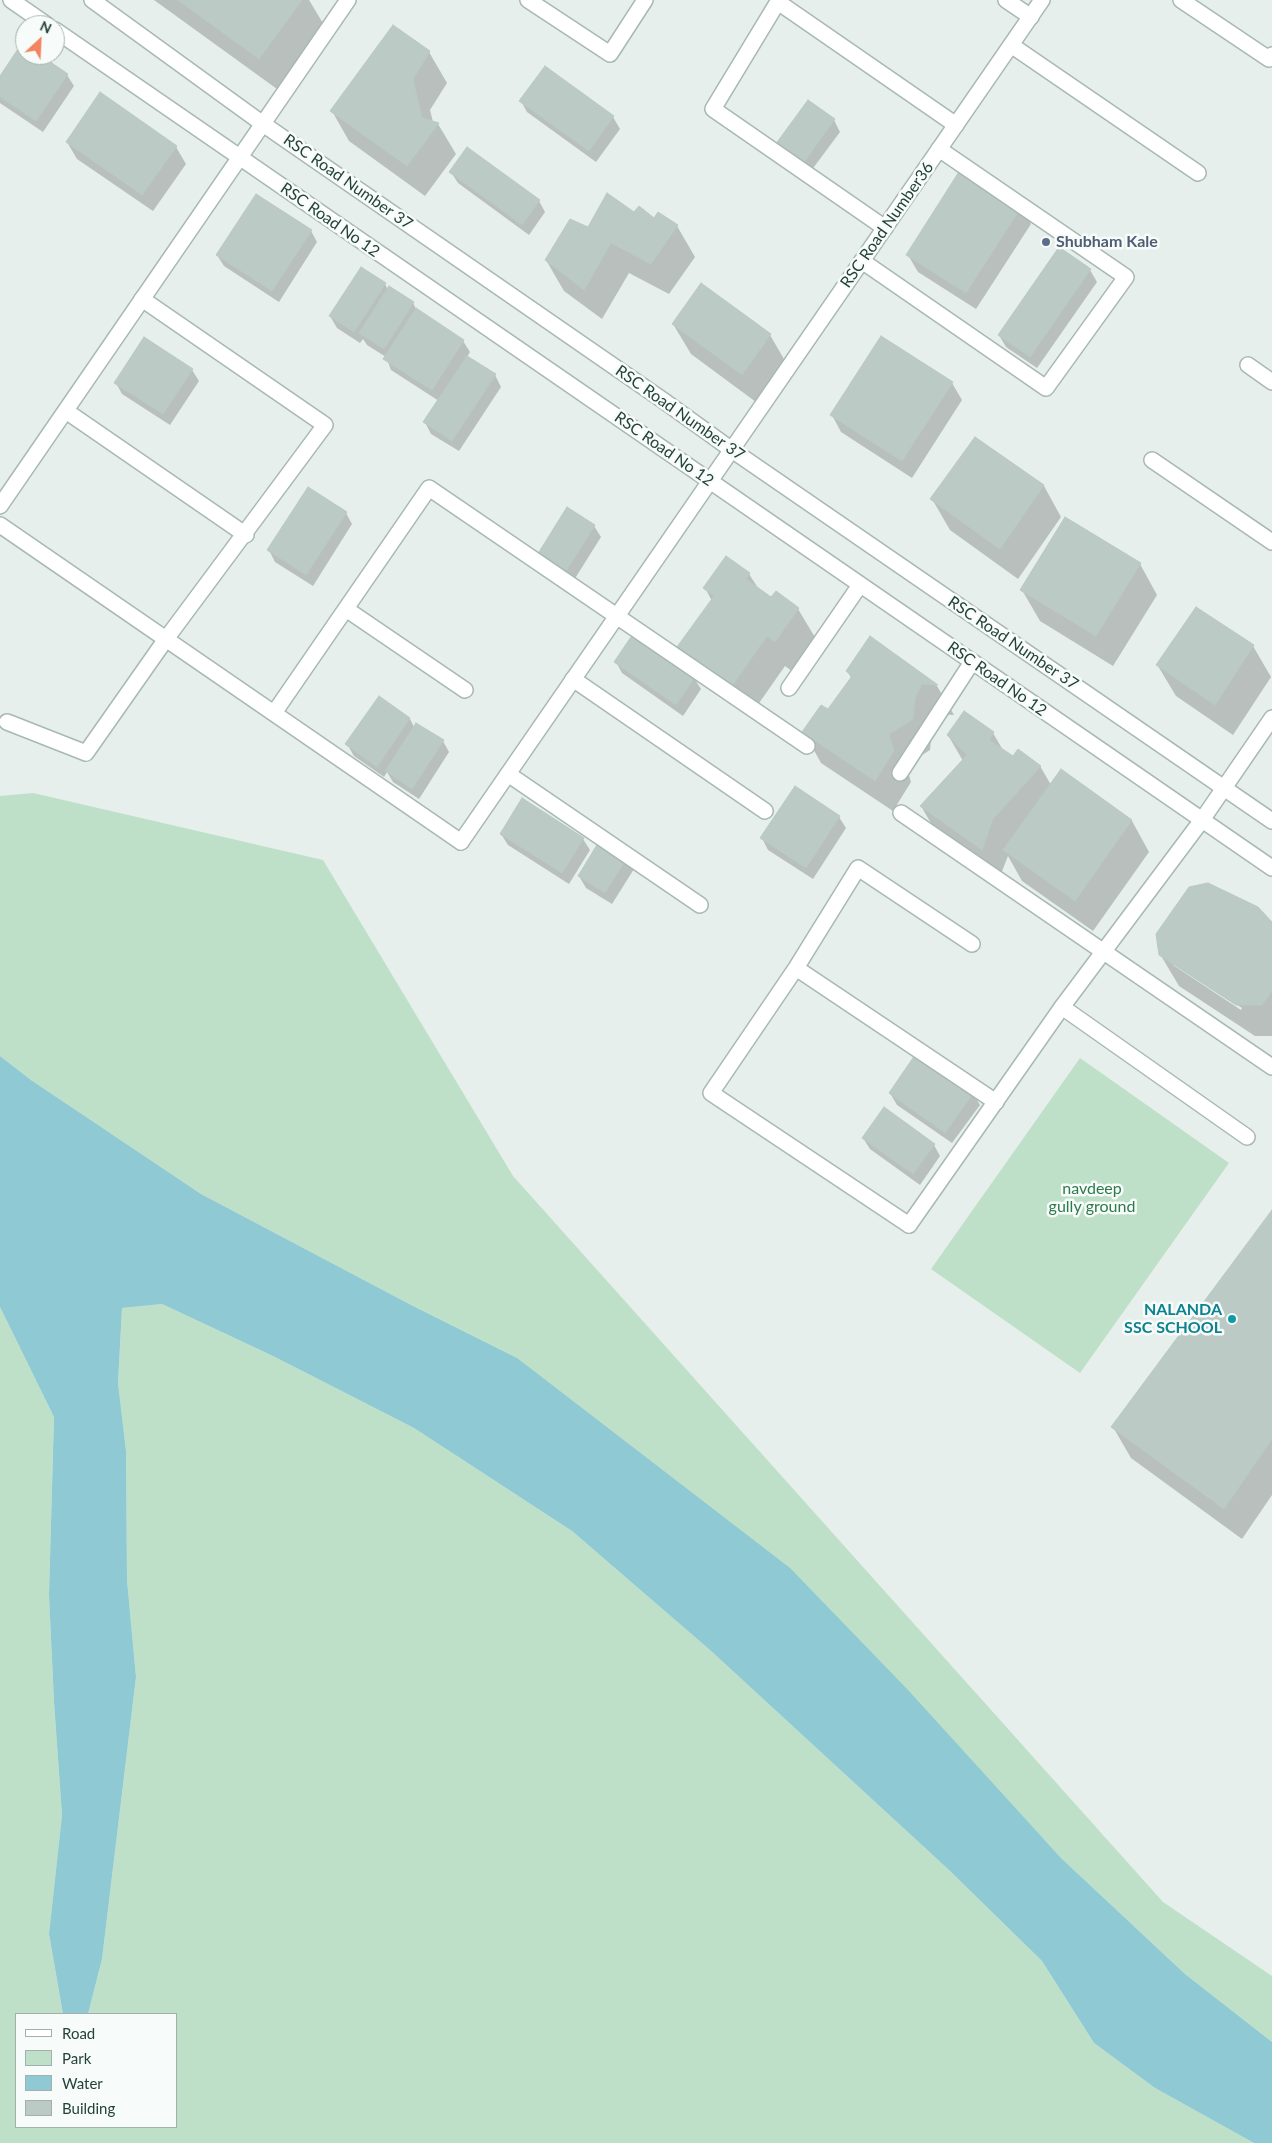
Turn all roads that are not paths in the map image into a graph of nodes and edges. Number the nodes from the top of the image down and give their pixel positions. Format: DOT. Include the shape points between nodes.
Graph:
graph roads {
  1 [pos="11,0"];
  2 [pos="92,0"];
  3 [pos="348,0"];
  4 [pos="528,0"];
  5 [pos="646,0"];
  6 [pos="1006,0"];
  7 [pos="1042,0"];
  8 [pos="1181,0"];
  9 [pos="779,1"];
  10 [pos="33,15"];
  11 [pos="1031,16"];
  12 [pos="65,37"];
  13 [pos="1011,45"];
  14 [pos="1272,55"];
  15 [pos="263,124"];
  16 [pos="956,125"];
  17 [pos="939,149"];
  18 [pos="240,158"];
  19 [pos="1198,173"];
  20 [pos="885,228"];
  21 [pos="862,261"];
  22 [pos="142,300"];
  23 [pos="1248,365"];
  24 [pos="1272,382"];
  25 [pos="66,411"];
  26 [pos="732,450"];
  27 [pos="1152,460"];
  28 [pos="710,481"];
  29 [pos="0,506"];
  30 [pos="0,525"];
  31 [pos="246,535"];
  32 [pos="1272,542"];
  33 [pos="860,585"];
  34 [pos="346,608"];
  35 [pos="616,617"];
  36 [pos="166,639"];
  37 [pos="972,662"];
  38 [pos="573,679"];
  39 [pos="789,688"];
  40 [pos="465,690"];
  41 [pos="274,713"];
  42 [pos="1272,718"];
  43 [pos="7,722"];
  44 [pos="807,746"];
  45 [pos="900,773"];
  46 [pos="508,774"];
  47 [pos="1224,788"];
  48 [pos="765,811"];
  49 [pos="901,813"];
  50 [pos="1202,820"];
  51 [pos="1272,821"];
  52 [pos="1272,868"];
  53 [pos="700,905"];
  54 [pos="972,944"];
  55 [pos="1104,952"];
  56 [pos="796,968"];
  57 [pos="1062,1007"];
  58 [pos="1272,1067"];
  59 [pos="996,1102"];
  60 [pos="1247,1137"];
  1 -- 10 [label="street"];
  2 -- 15 [label="street, RSC Road Number 37"];
  3 -- 15 [label="street"];
  4 -- 5 [label="street" via="610,54"];
  6 -- 11 [label="street"];
  7 -- 11 [label="street, RSC Road Number36"];
  8 -- 14 [label="street" via="1269,59"];
  9 -- 16 [label="street"];
  9 -- 20 [label="street" via="713,109"];
  11 -- 13 [label="street, RSC Road Number36"];
  12 -- 18 [label="street, RSC Road No 12"];
  13 -- 16 [label="street, RSC Road Number36"];
  13 -- 19 [label="street"];
  15 -- 18 [label="street"];
  15 -- 26 [label="street, RSC Road Number 37"];
  16 -- 17 [label="street, RSC Road Number36"];
  17 -- 20 [label="street, RSC Road Number36"];
  17 -- 21 [label="street" via="1126,277 1046,388"];
  18 -- 22 [label="street"];
  18 -- 28 [label="street, RSC Road No 12"];
  20 -- 21 [label="street, RSC Road Number36"];
  21 -- 26 [label="street, RSC Road Number36"];
  22 -- 25 [label="street"];
  22 -- 31 [label="street" via="325,425"];
  23 -- 24 [label="street"];
  25 -- 29 [label="street"];
  25 -- 31 [label="street"];
  26 -- 28 [label="street, RSC Road Number36"];
  26 -- 47 [label="street, RSC Road Number 37"];
  27 -- 32 [label="street"];
  28 -- 33 [label="street, RSC Road No 12"];
  28 -- 35 [label="street, RSC Road Number36"];
  30 -- 36 [label="street"];
  31 -- 36 [label="street"];
  33 -- 37 [label="street, RSC Road No 12"];
  33 -- 39 [label="street"];
  34 -- 35 [label="street" via="429,488"];
  34 -- 40 [label="street"];
  34 -- 41 [label="street"];
  35 -- 38 [label="street, RSC Road Number36"];
  35 -- 44 [label="street"];
  36 -- 41 [label="street"];
  36 -- 43 [label="street" via="86,753"];
  37 -- 45 [label="street"];
  37 -- 50 [label="street, RSC Road No 12"];
  38 -- 46 [label="street, RSC Road Number36"];
  38 -- 48 [label="street"];
  41 -- 46 [label="street, RSC Road Number36" via="461,842"];
  42 -- 47 [label="street"];
  46 -- 53 [label="street"];
  47 -- 50 [label="street"];
  47 -- 51 [label="street, RSC Road Number 37"];
  49 -- 55 [label="street"];
  50 -- 52 [label="street, RSC Road No 12"];
  50 -- 55 [label="street"];
  54 -- 56 [label="street" via="858,868"];
  55 -- 57 [label="street"];
  55 -- 58 [label="street"];
  56 -- 59 [label="street"];
  56 -- 59 [label="street" via="711,1093 910,1225"];
  57 -- 59 [label="street"];
  57 -- 60 [label="street"];
}
